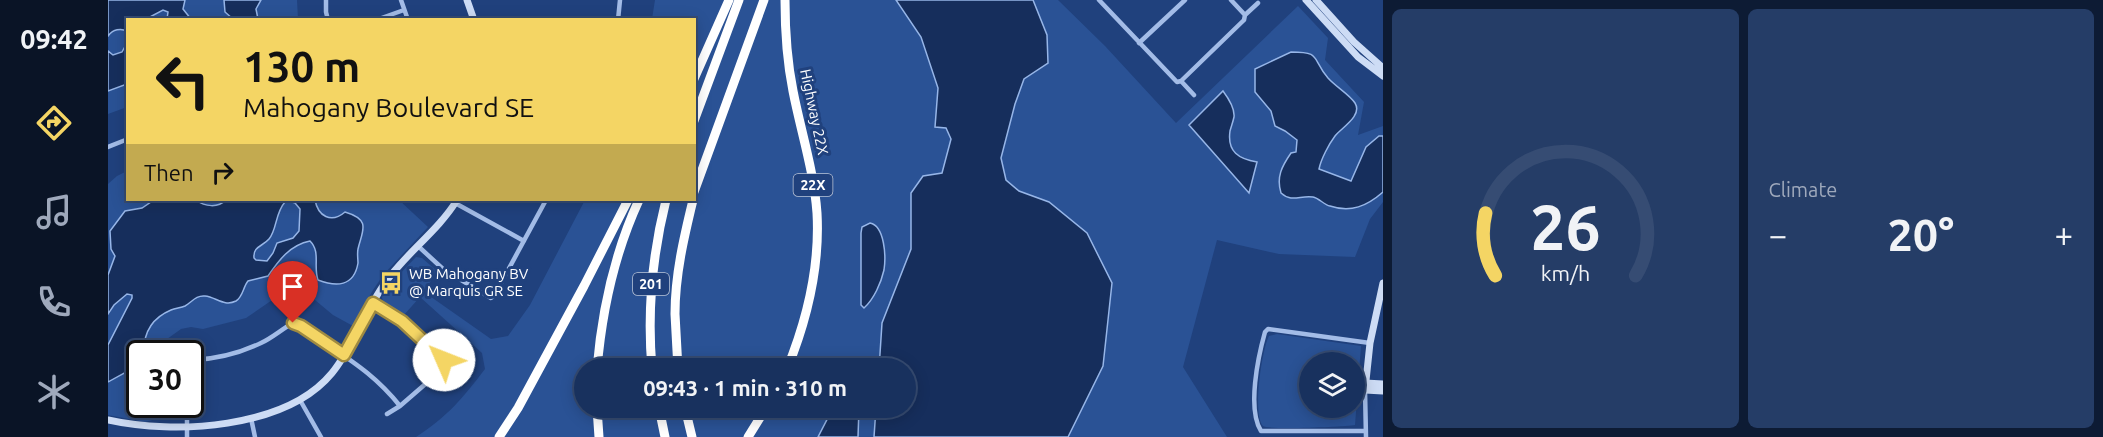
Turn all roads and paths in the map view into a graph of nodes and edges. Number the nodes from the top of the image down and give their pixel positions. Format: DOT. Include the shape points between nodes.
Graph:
graph roads {
  1 [pos="326,0"];
  2 [pos="400,0"];
  3 [pos="467,0"];
  4 [pos="620,0"];
  5 [pos="729,0"];
  6 [pos="739,0"];
  7 [pos="764,0"];
  8 [pos="785,0"];
  9 [pos="1099,0"];
  10 [pos="1185,0"];
  11 [pos="1231,0"];
  12 [pos="1306,0"];
  13 [pos="1316,0"];
  14 [pos="1257,3"];
  15 [pos="404,10"];
  16 [pos="1245,15"];
  17 [pos="328,18"];
  18 [pos="382,18"];
  19 [pos="407,18"];
  20 [pos="473,18"];
  21 [pos="618,18"];
  22 [pos="1139,43"];
  23 [pos="1383,68"];
  24 [pos="696,74"];
  25 [pos="1383,76"];
  26 [pos="1182,81"];
  27 [pos="1194,95"];
  28 [pos="696,116"];
  29 [pos="126,140"];
  30 [pos="108,147"];
  31 [pos="696,187"];
  32 [pos="456,201"];
  33 [pos="545,201"];
  34 [pos="627,201"];
  35 [pos="639,201"];
  36 [pos="666,201"];
  37 [pos="693,201"];
  38 [pos="524,241"];
  39 [pos="418,246"];
  40 [pos="1383,283"];
  41 [pos="373,303"];
  42 [pos="1370,343"];
  43 [pos="344,355"];
  44 [pos="598,358"];
  45 [pos="651,358"];
  46 [pos="677,358"];
  47 [pos="791,358"];
  48 [pos="204,359"];
  49 [pos="1383,384"];
  50 [pos="1365,387"];
  51 [pos="1383,391"];
  52 [pos="300,400"];
  53 [pos="400,406"];
  54 [pos="387,414"];
  55 [pos="186,418"];
  56 [pos="251,418"];
  57 [pos="598,418"];
  58 [pos="661,418"];
  59 [pos="687,418"];
  60 [pos="760,418"];
  61 [pos="1365,418"];
  62 [pos="108,420"];
  63 [pos="186,428"];
  64 [pos="1365,434"];
  65 [pos="187,437"];
  66 [pos="255,437"];
  67 [pos="321,437"];
  68 [pos="499,437"];
  69 [pos="599,437"];
  70 [pos="665,437"];
  71 [pos="692,437"];
  72 [pos="748,437"];
  1 -- 17 [label="street"];
  2 -- 15 [label="street"];
  3 -- 20 [label="street"];
  4 -- 21 [label="street"];
  5 -- 24 [label="highway"];
  6 -- 28 [label="highway"];
  7 -- 31 [label="highway"];
  8 -- 47 [label="highway, Highway 22X / 22X" via="788,62 817,214 812,288"];
  9 -- 22 [label="street"];
  10 -- 22 [label="street"];
  11 -- 16 [label="street"];
  12 -- 25 [label="street" via="1358,57"];
  13 -- 23 [label="street"];
  14 -- 16 [label="street"];
  15 -- 18 [label="street"];
  15 -- 19 [label="street"];
  16 -- 26 [label="street" via="1241,24"];
  22 -- 26 [label="street" via="1173,79"];
  26 -- 27 [label="street"];
  29 -- 30 [label="street"];
  32 -- 38 [label="street"];
  32 -- 39 [label="street"];
  33 -- 38 [label="street"];
  34 -- 68 [label="highway"];
  35 -- 44 [label="highway" via="608,287"];
  36 -- 45 [label="highway, 201" via="650,288"];
  37 -- 46 [label="highway, 201" via="678,274"];
  38 -- 39 [label="street" via="491,298 443,269"];
  39 -- 41 [label="street"];
  40 -- 42 [label="street"];
  41 -- 43 [label="street"];
  41 -- 53 [label="street" via="402,321 444,360 445,367"];
  42 -- 50 [label="street"];
  42 -- 64 [label="street" via="1268,329 1264,332 1255,375 1256,415 1261,431"];
  43 -- 48 [label="street" via="293,323 254,346"];
  43 -- 52 [label="street" via="327,379"];
  43 -- 53 [label="street" via="373,376"];
  49 -- 50 [label="street"];
  50 -- 51 [label="street"];
  52 -- 56 [label="street"];
  52 -- 67 [label="street"];
  53 -- 54 [label="street"];
  55 -- 63 [label="street"];
  56 -- 63 [label="street"];
  56 -- 66 [label="street"];
  57 -- 69 [label="highway"];
  58 -- 70 [label="highway"];
  59 -- 71 [label="highway"];
  60 -- 72 [label="highway"];
  61 -- 64 [label="street"];
  62 -- 63 [label="street"];
  63 -- 65 [label="street"];
}
